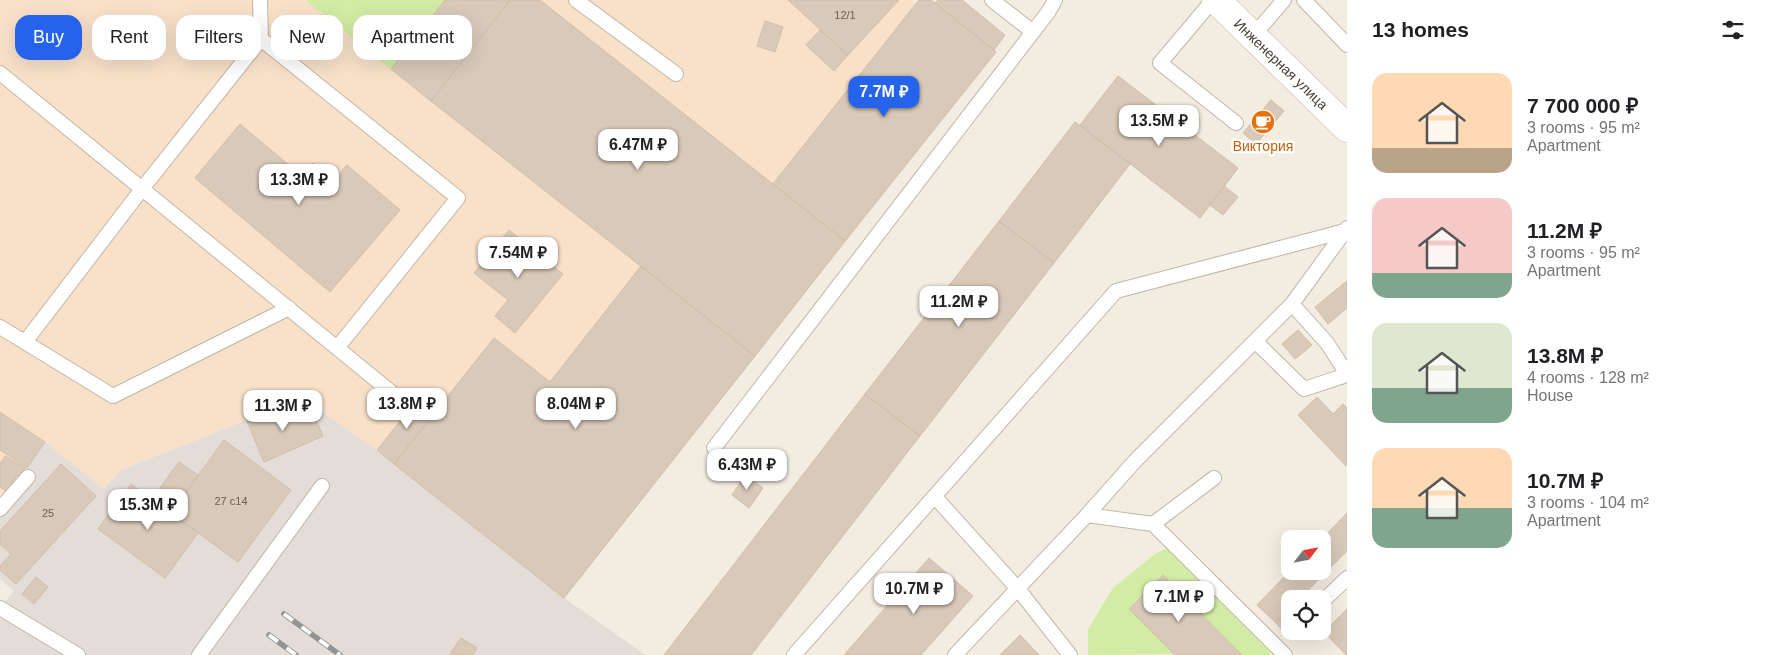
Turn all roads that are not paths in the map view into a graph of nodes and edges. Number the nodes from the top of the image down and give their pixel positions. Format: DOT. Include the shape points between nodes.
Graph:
graph roads {
  1 [pos="260,0"];
  2 [pos="576,0"];
  3 [pos="992,0"];
  4 [pos="1055,0"];
  5 [pos="1215,0"];
  6 [pos="1284,0"];
  7 [pos="1304,0"];
  8 [pos="260,15"];
  9 [pos="1033,32"];
  10 [pos="1253,36"];
  11 [pos="261,39"];
  12 [pos="1347,45"];
  13 [pos="244,60"];
  14 [pos="0,73"];
  15 [pos="676,74"];
  16 [pos="1236,123"];
  17 [pos="1347,128"];
  18 [pos="142,188"];
  19 [pos="1346,230"];
  20 [pos="1292,304"];
  21 [pos="289,308"];
  22 [pos="0,327"];
  23 [pos="1255,341"];
  24 [pos="25,342"];
  25 [pos="337,348"];
  26 [pos="1347,375"];
  27 [pos="391,392"];
  28 [pos="714,448"];
  29 [pos="28,477"];
  30 [pos="1214,478"];
  31 [pos="322,486"];
  32 [pos="935,497"];
  33 [pos="0,509"];
  34 [pos="1087,515"];
  35 [pos="1153,524"];
  36 [pos="1347,578"];
  37 [pos="1018,589"];
  38 [pos="1331,593"];
  39 [pos="0,608"];
  40 [pos="78,655"];
  41 [pos="199,655"];
  42 [pos="794,655"];
  43 [pos="955,655"];
  44 [pos="1070,655"];
  45 [pos="1285,655"];
  1 -- 8 [label="lane"];
  2 -- 15 [label="lane"];
  3 -- 9 [label="lane"];
  4 -- 9 [label="lane"];
  5 -- 10 [label="street, Инженерная улица"];
  5 -- 16 [label="lane" via="1160,63"];
  6 -- 10 [label="lane"];
  7 -- 12 [label="lane"];
  9 -- 28 [label="lane"];
  10 -- 17 [label="street, Инженерная улица"];
  11 -- 25 [label="lane" via="458,198"];
  13 -- 18 [label="lane"];
  14 -- 18 [label="lane"];
  18 -- 21 [label="lane"];
  18 -- 24 [label="lane"];
  19 -- 20 [label="lane"];
  19 -- 32 [label="lane" via="1116,291"];
  20 -- 23 [label="lane"];
  20 -- 26 [label="lane" via="1327,343"];
  21 -- 24 [label="lane" via="114,396"];
  21 -- 25 [label="lane"];
  22 -- 24 [label="lane"];
  23 -- 26 [label="lane" via="1304,389"];
  23 -- 34 [label="lane" via="1135,461"];
  25 -- 27 [label="lane"];
  29 -- 33 [label="lane"];
  30 -- 35 [label="lane"];
  31 -- 41 [label="lane"];
  32 -- 37 [label="lane"];
  32 -- 42 [label="lane"];
  34 -- 35 [label="lane"];
  34 -- 37 [label="lane"];
  35 -- 45 [label="lane"];
  36 -- 38 [label="lane"];
  37 -- 43 [label="lane"];
  37 -- 44 [label="lane"];
  39 -- 40 [label="lane"];
}
